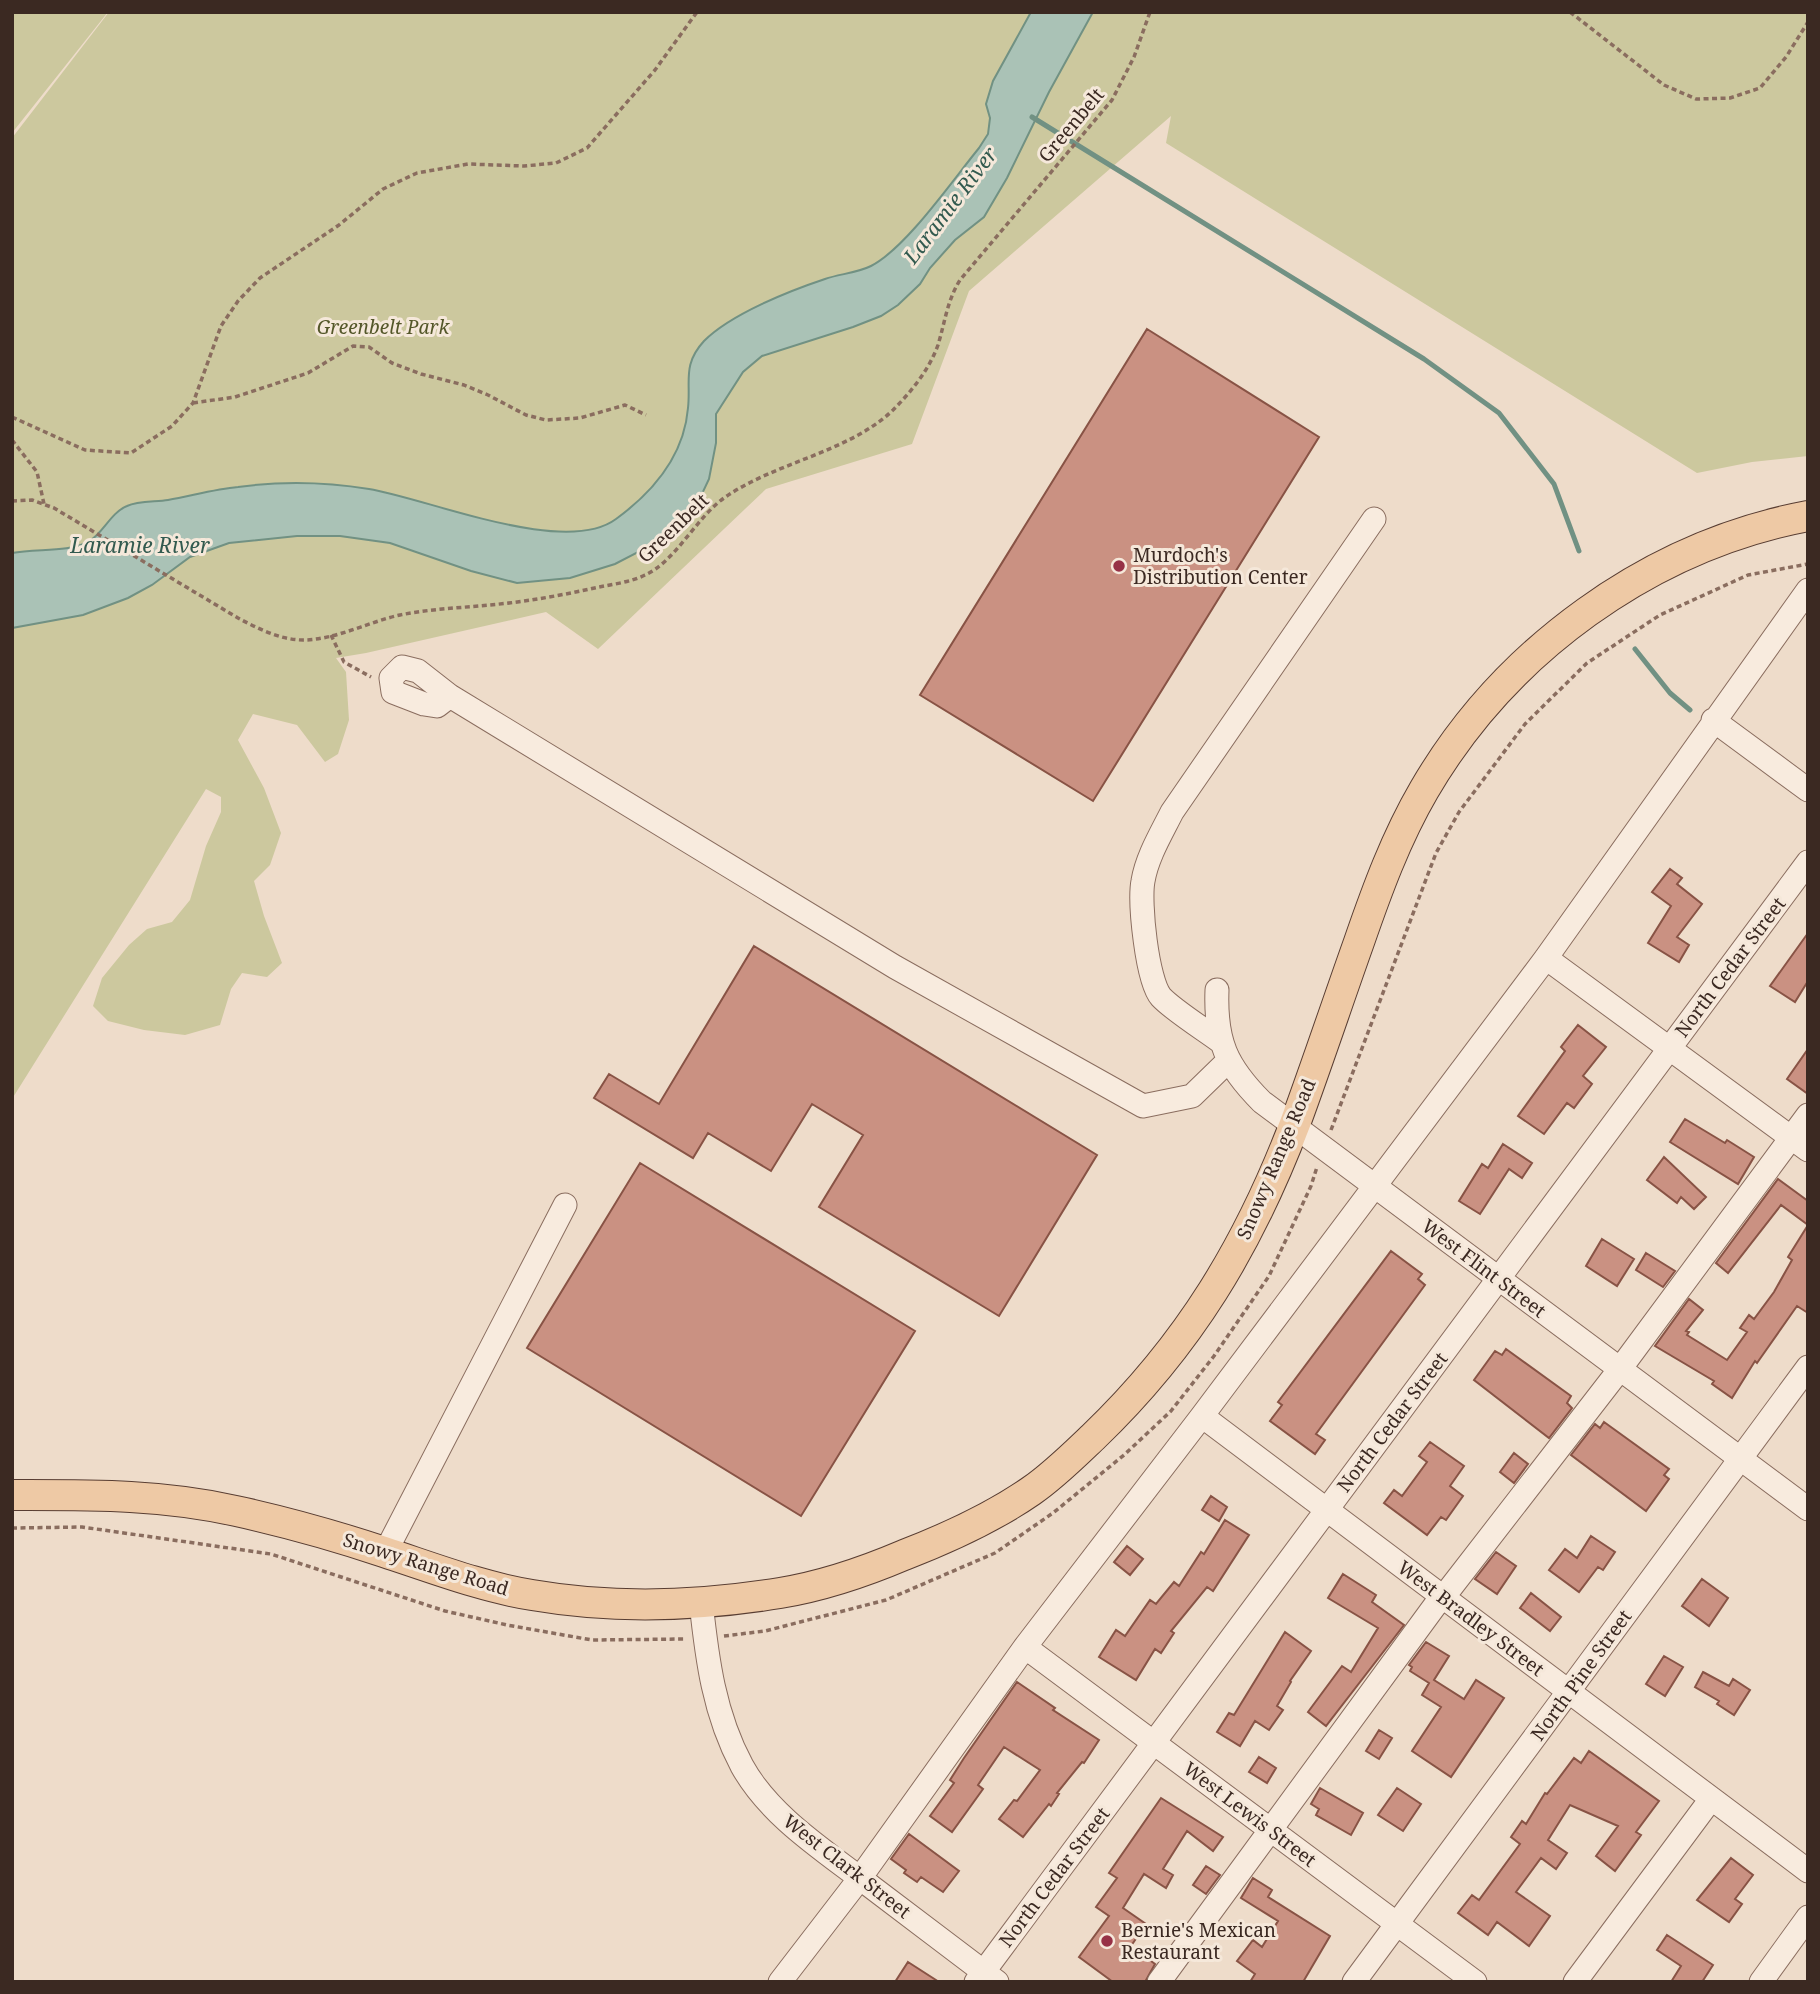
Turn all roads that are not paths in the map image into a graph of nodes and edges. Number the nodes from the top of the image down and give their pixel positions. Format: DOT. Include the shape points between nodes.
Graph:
graph roads {
  1 [pos="1808,516"];
  2 [pos="1374,519"];
  3 [pos="1808,590"];
  4 [pos="392,684"];
  5 [pos="1713,720"];
  6 [pos="1808,790"];
  7 [pos="1808,862"];
  8 [pos="1546,958"];
  9 [pos="1217,990"];
  10 [pos="1670,1047"];
  11 [pos="1224,1052"];
  12 [pos="1808,1115"];
  13 [pos="1294,1124"];
  14 [pos="1799,1144"];
  15 [pos="1376,1186"];
  16 [pos="565,1205"];
  17 [pos="1499,1279"];
  18 [pos="1808,1367"];
  19 [pos="1620,1369"];
  20 [pos="1202,1416"];
  21 [pos="1740,1458"];
  22 [pos="12,1495"];
  23 [pos="1808,1509"];
  24 [pos="1327,1510"];
  25 [pos="386,1553"];
  26 [pos="1442,1596"];
  27 [pos="701,1602"];
  28 [pos="1025,1647"];
  29 [pos="1569,1692"];
  30 [pos="1154,1742"];
  31 [pos="1711,1799"];
  32 [pos="1271,1830"];
  33 [pos="1808,1871"];
  34 [pos="860,1878"];
  35 [pos="1808,1917"];
  36 [pos="1397,1924"];
  37 [pos="985,1978"];
  38 [pos="780,1982"];
  39 [pos="1159,1982"];
  40 [pos="1354,1982"];
  41 [pos="1475,1982"];
  42 [pos="1575,1982"];
  43 [pos="1761,1982"];
  1 -- 13 [label="main road, Snowy Range Road" via="1726,538 1607,598 1543,646 1475,717 1425,789 1397,841"];
  2 -- 11 [label="street" via="1172,812 1143,882 1143,928 1159,996"];
  3 -- 5 [label="street"];
  4 -- 11 [label="street" via="391,678 402,667 418,671 450,696 895,967 1143,1106 1192,1096"];
  5 -- 6 [label="street"];
  5 -- 8 [label="street"];
  7 -- 10 [label="street, North Cedar Street"];
  8 -- 10 [label="street"];
  8 -- 15 [label="street"];
  9 -- 11 [label="street, West Flint Street" via="1216,1017"];
  10 -- 14 [label="street"];
  10 -- 17 [label="street, North Cedar Street"];
  11 -- 13 [label="street, West Flint Street" via="1262,1102"];
  12 -- 14 [label="street"];
  13 -- 15 [label="street, West Flint Street"];
  13 -- 27 [label="main road, Snowy Range Road" via="1264,1198 1207,1303 1130,1400 1035,1489 992,1516 863,1572 781,1593"];
  14 -- 19 [label="street"];
  15 -- 17 [label="street, West Flint Street"];
  15 -- 20 [label="street"];
  16 -- 25 [label="street"];
  17 -- 19 [label="street, West Flint Street"];
  17 -- 24 [label="street, North Cedar Street"];
  18 -- 21 [label="street, North Pine Street"];
  19 -- 21 [label="street, West Flint Street"];
  19 -- 26 [label="street"];
  20 -- 24 [label="street, West Bradley Street"];
  20 -- 28 [label="street"];
  21 -- 23 [label="street, West Flint Street"];
  21 -- 29 [label="street, North Pine Street"];
  22 -- 25 [label="main road, Snowy Range Road" via="171,1499 233,1510"];
  24 -- 26 [label="street, West Bradley Street"];
  24 -- 30 [label="street, North Cedar Street"];
  25 -- 27 [label="main road, Snowy Range Road" via="531,1595 606,1603"];
  26 -- 29 [label="street, West Bradley Street"];
  26 -- 32 [label="street"];
  27 -- 34 [label="street, West Clark Street" via="715,1699 743,1768 775,1808"];
  28 -- 30 [label="street, West Lewis Street"];
  28 -- 34 [label="street"];
  29 -- 31 [label="street, West Bradley Street"];
  29 -- 36 [label="street, North Pine Street"];
  30 -- 32 [label="street, West Lewis Street"];
  30 -- 37 [label="street, North Cedar Street"];
  31 -- 33 [label="street, West Bradley Street"];
  31 -- 42 [label="street"];
  32 -- 36 [label="street, West Lewis Street"];
  32 -- 39 [label="street"];
  34 -- 37 [label="street, West Clark Street"];
  34 -- 38 [label="street"];
  35 -- 43 [label="street"];
  36 -- 40 [label="street, North Pine Street"];
  36 -- 41 [label="street, West Lewis Street"];
}
